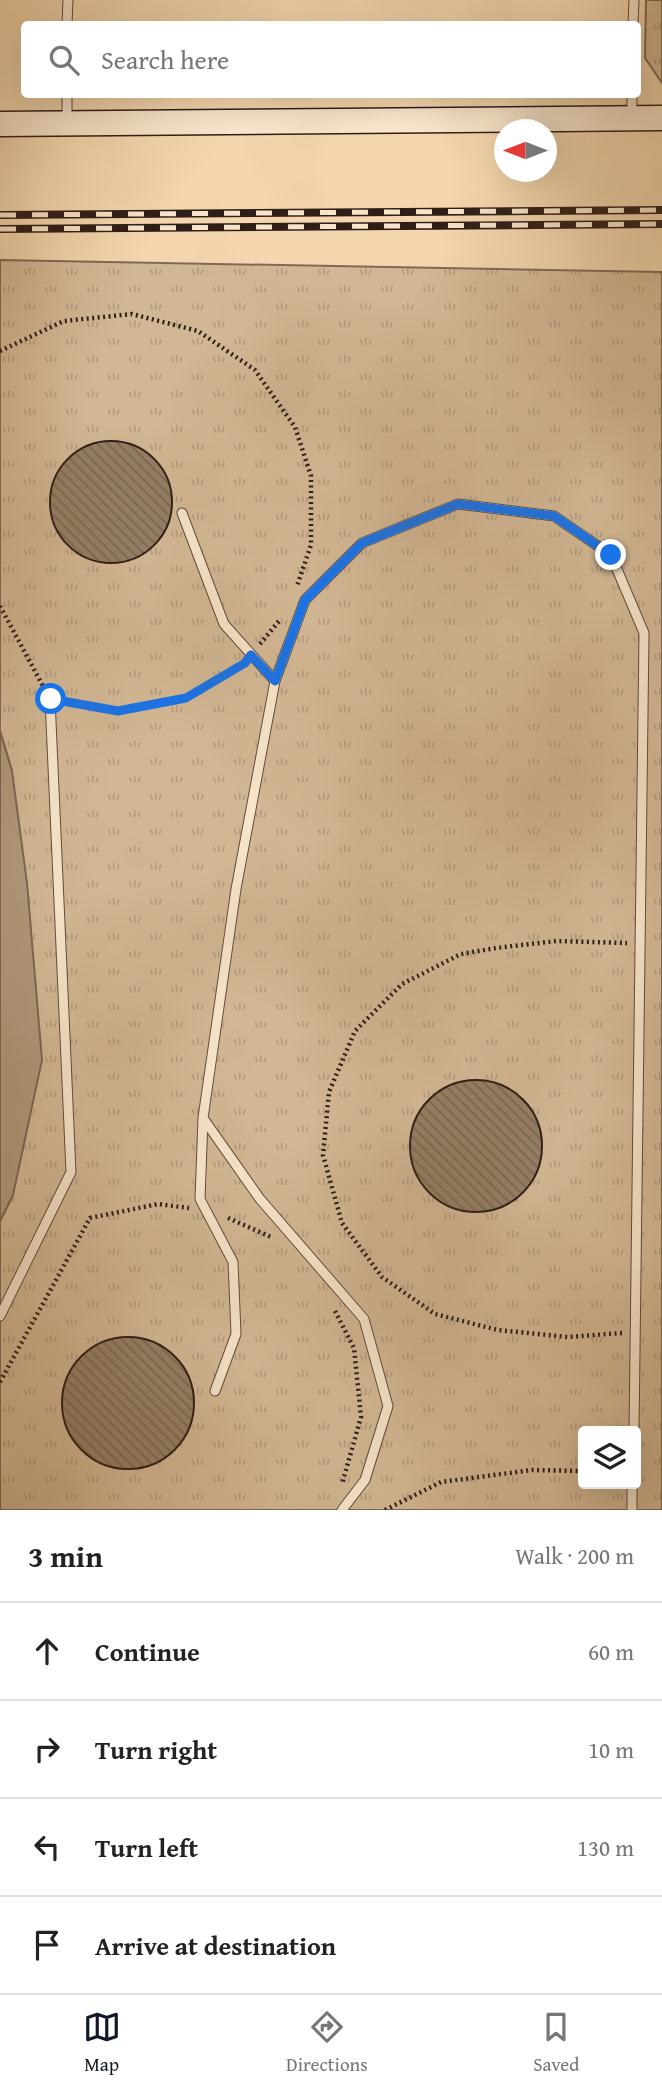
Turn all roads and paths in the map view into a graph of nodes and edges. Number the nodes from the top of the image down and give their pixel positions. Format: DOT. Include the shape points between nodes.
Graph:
graph roads {
  1 [pos="68,0"];
  2 [pos="634,0"];
  3 [pos="67,21"];
  4 [pos="633,21"];
  5 [pos="67,98"];
  6 [pos="632,106"];
  7 [pos="662,118"];
  8 [pos="66,123"];
  9 [pos="0,124"];
  10 [pos="0,351"];
  11 [pos="182,513"];
  12 [pos="293,597"];
  13 [pos="0,606"];
  14 [pos="281,619"];
  15 [pos="251,655"];
  16 [pos="275,681"];
  17 [pos="51,699"];
  18 [pos="642,943"];
  19 [pos="203,1118"];
  20 [pos="206,1210"];
  21 [pos="272,1238"];
  22 [pos="329,1298"];
  23 [pos="0,1316"];
  24 [pos="637,1332"];
  25 [pos="0,1382"];
  26 [pos="215,1391"];
  27 [pos="634,1426"];
  28 [pos="578,1471"];
  29 [pos="632,1489"];
  30 [pos="340,1490"];
  31 [pos="342,1510"];
  32 [pos="385,1510"];
  33 [pos="632,1510"];
  1 -- 3 [label="lane"];
  2 -- 4 [label="lane"];
  5 -- 8 [label="lane"];
  6 -- 7 [label="main road"];
  6 -- 8 [label="main road"];
  8 -- 9 [label="main road"];
  10 -- 12 [label="path" via="64,321 132,314 198,331 255,370 295,426 311,476 311,545"];
  11 -- 15 [label="lane" via="224,624"];
  13 -- 17 [label="path"];
  14 -- 15 [label="path"];
  15 -- 16 [label="lane"];
  15 -- 17 [label="path" via="186,698 118,711"];
  16 -- 18 [label="lane" via="305,600 362,543 458,504 554,516 611,555 644,633"];
  16 -- 19 [label="lane" via="236,889"];
  17 -- 23 [label="lane" via="71,1172"];
  18 -- 24 [label="lane"];
  18 -- 24 [label="path" via="556,941 496,948 461,954 402,984 355,1031 328,1092 323,1155 342,1223 382,1277 435,1314 498,1330 568,1337"];
  19 -- 20 [label="lane" via="200,1199"];
  19 -- 31 [label="lane" via="260,1199 364,1319 388,1406 365,1480"];
  20 -- 21 [label="path"];
  20 -- 25 [label="path" via="158,1204 90,1218"];
  20 -- 26 [label="lane" via="233,1262 236,1334"];
  22 -- 30 [label="path" via="354,1348 361,1417"];
  24 -- 27 [label="lane"];
  28 -- 32 [label="path" via="532,1470 441,1482"];
  29 -- 33 [label="lane"];
}
